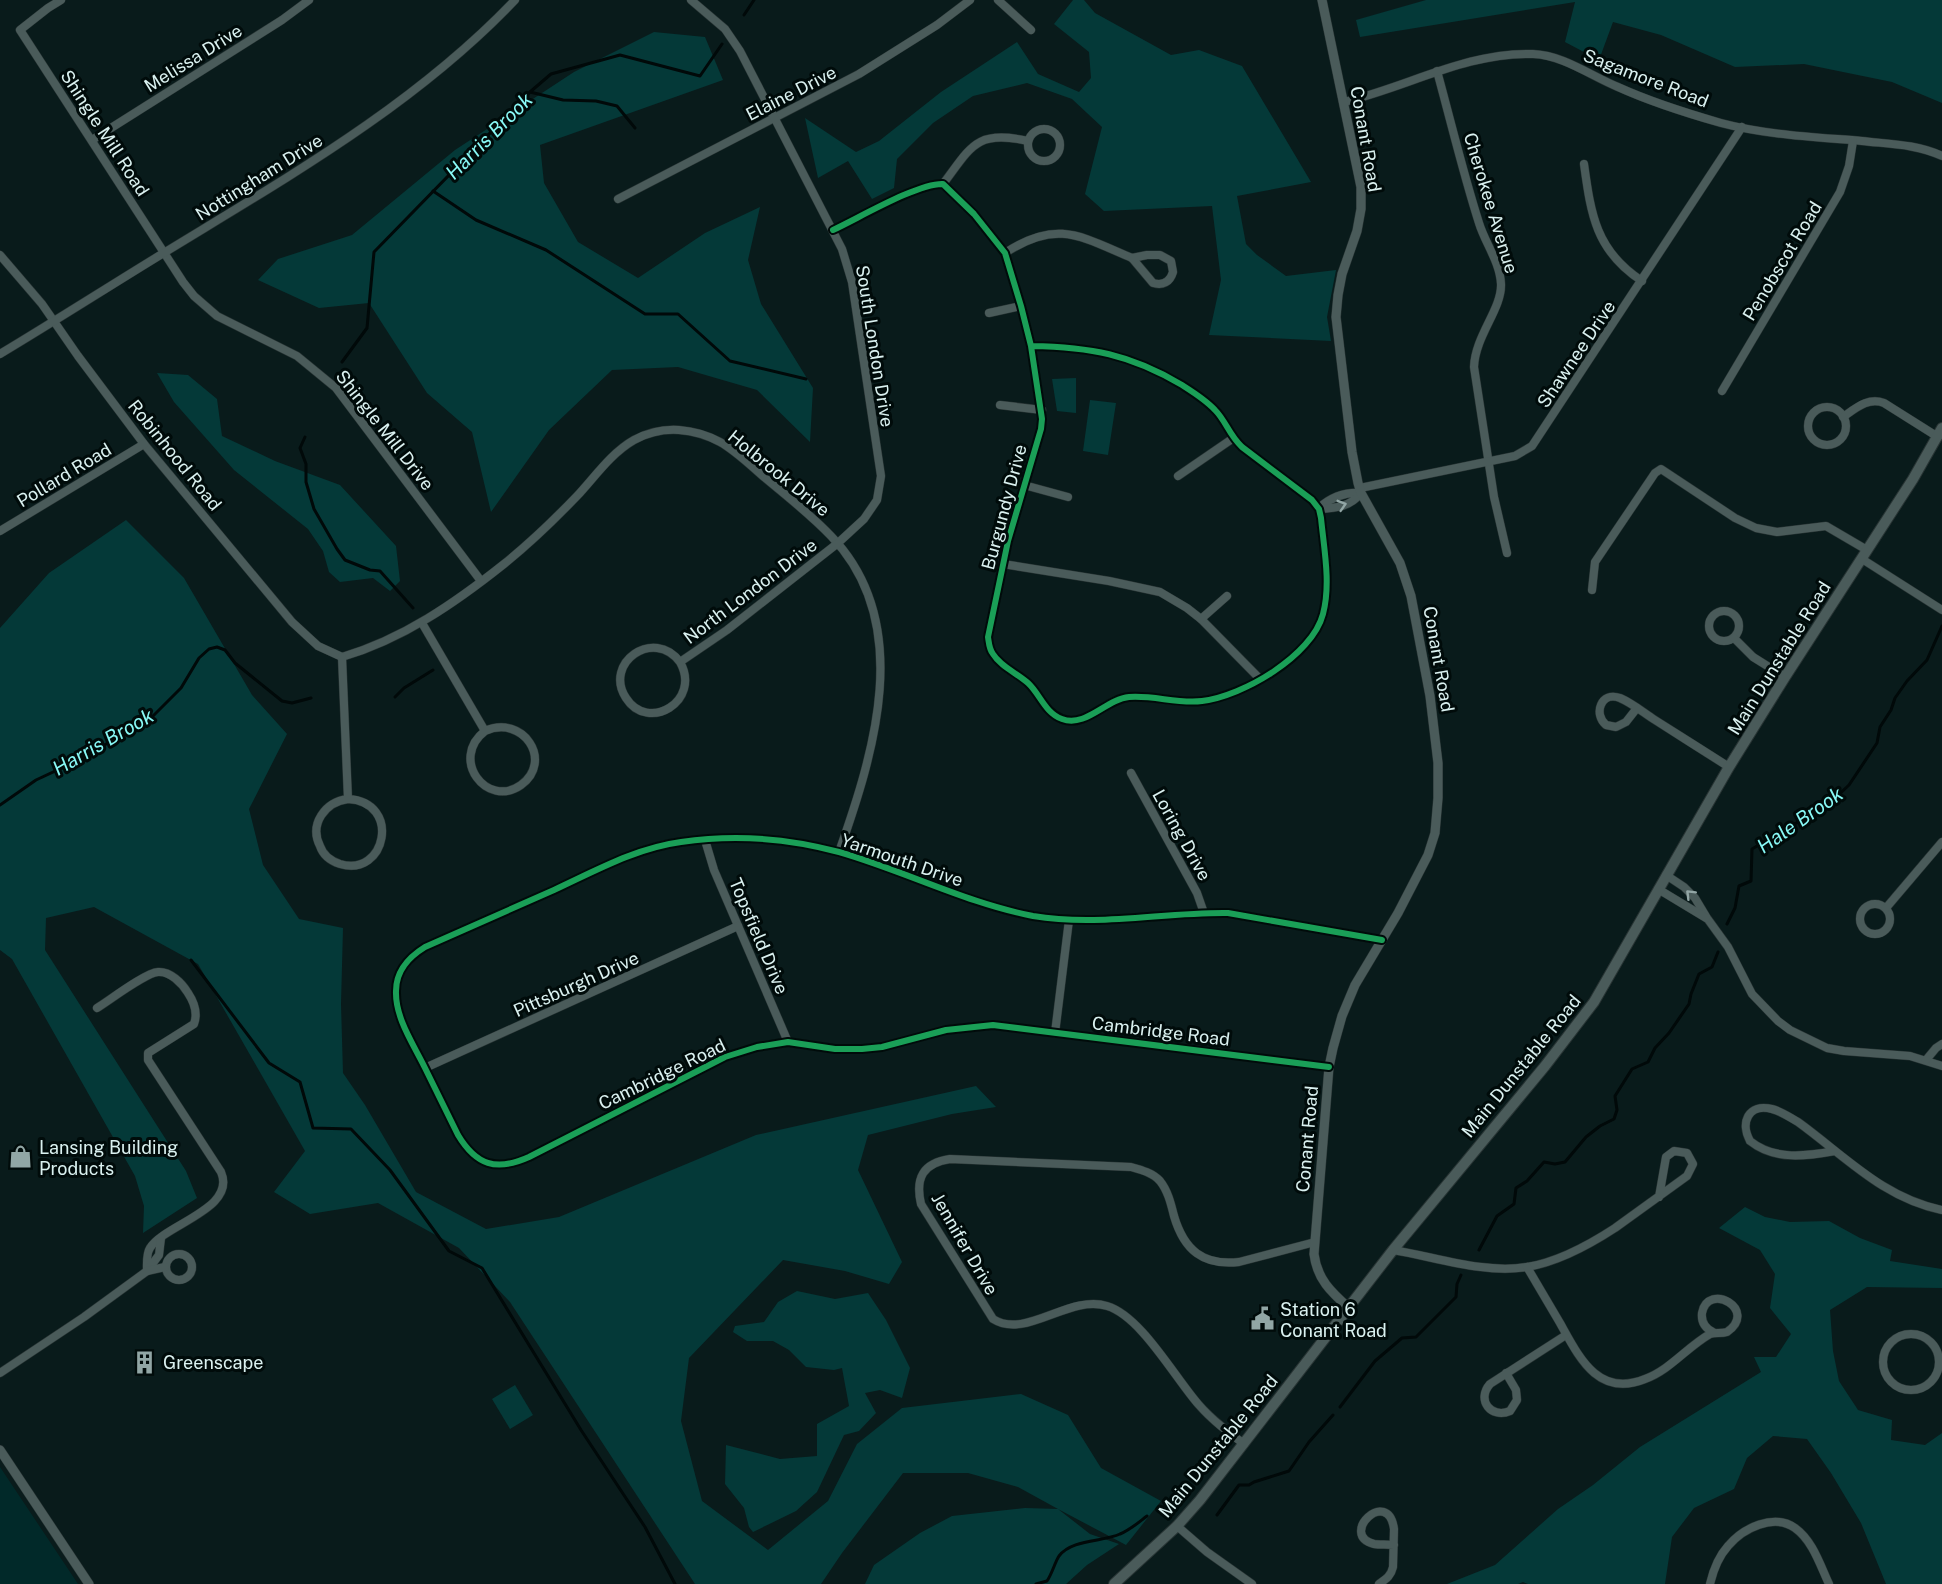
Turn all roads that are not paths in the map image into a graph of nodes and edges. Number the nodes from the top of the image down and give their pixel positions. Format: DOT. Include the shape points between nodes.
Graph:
graph roads {
  1 [pos="61,0"];
  2 [pos="309,0"];
  3 [pos="515,0"];
  4 [pos="691,0"];
  5 [pos="970,0"];
  6 [pos="998,0"];
  7 [pos="1322,0"];
  8 [pos="1031,30"];
  9 [pos="1437,71"];
  10 [pos="1344,102"];
  11 [pos="776,117"];
  12 [pos="1742,127"];
  13 [pos="92,140"];
  14 [pos="1028,141"];
  15 [pos="1854,141"];
  16 [pos="1942,156"];
  17 [pos="1584,165"];
  18 [pos="943,184"];
  19 [pos="618,199"];
  20 [pos="833,230"];
  21 [pos="164,253"];
  22 [pos="1005,253"];
  23 [pos="0,255"];
  24 [pos="1132,258"];
  25 [pos="1642,281"];
  26 [pos="1021,306"];
  27 [pos="989,313"];
  28 [pos="54,322"];
  29 [pos="1031,346"];
  30 [pos="0,354"];
  31 [pos="1722,391"];
  32 [pos="1000,405"];
  33 [pos="1042,410"];
  34 [pos="1843,417"];
  35 [pos="1940,432"];
  36 [pos="1233,439"];
  37 [pos="144,444"];
  38 [pos="1488,463"];
  39 [pos="1178,476"];
  40 [pos="1024,485"];
  41 [pos="1360,490"];
  42 [pos="1068,497"];
  43 [pos="1318,509"];
  44 [pos="0,531"];
  45 [pos="838,543"];
  46 [pos="1507,553"];
  47 [pos="1865,555"];
  48 [pos="1003,564"];
  49 [pos="481,581"];
  50 [pos="1592,590"];
  51 [pos="1227,596"];
  52 [pos="1942,610"];
  53 [pos="1201,619"];
  54 [pos="422,623"];
  55 [pos="1734,638"];
  56 [pos="342,657"];
  57 [pos="680,662"];
  58 [pos="1785,677"];
  59 [pos="1260,679"];
  60 [pos="1637,708"];
  61 [pos="485,731"];
  62 [pos="1729,767"];
  63 [pos="1131,773"];
  64 [pos="348,799"];
  65 [pos="705,840"];
  66 [pos="1942,842"];
  67 [pos="838,852"];
  68 [pos="1666,875"];
  69 [pos="1658,889"];
  70 [pos="1886,908"];
  71 [pos="1204,913"];
  72 [pos="1707,918"];
  73 [pos="1069,920"];
  74 [pos="738,926"];
  75 [pos="1382,940"];
  76 [pos="97,1008"];
  77 [pos="1055,1033"];
  78 [pos="788,1042"];
  79 [pos="1942,1044"];
  80 [pos="1926,1060"];
  81 [pos="1942,1066"];
  82 [pos="1329,1067"];
  83 [pos="425,1068"];
  84 [pos="1835,1151"];
  85 [pos="1659,1197"];
  86 [pos="1942,1210"];
  87 [pos="1315,1242"];
  88 [pos="1394,1250"];
  89 [pos="165,1267"];
  90 [pos="1527,1267"];
  91 [pos="147,1271"];
  92 [pos="1349,1308"];
  93 [pos="1713,1332"];
  94 [pos="1566,1335"];
  95 [pos="1940,1354"];
  96 [pos="0,1372"];
  97 [pos="1506,1373"];
  98 [pos="1244,1444"];
  99 [pos="0,1450"];
  100 [pos="1177,1526"];
  101 [pos="1394,1545"];
  102 [pos="89,1584"];
  103 [pos="1114,1584"];
  104 [pos="1252,1584"];
  105 [pos="1379,1584"];
  106 [pos="1710,1584"];
  107 [pos="1828,1584"];
  1 -- 13 [label="street, Shingle Mill Road" via="20,30"];
  2 -- 13 [label="street, Melissa Drive"];
  3 -- 21 [label="street, Nottingham Drive" via="444,66 379,118"];
  4 -- 11 [label="street" via="733,39"];
  5 -- 11 [label="street, Elaine Drive" via="937,26 859,75"];
  6 -- 8 [label="street"];
  7 -- 10 [label="street, Conant Road"];
  9 -- 10 [label="street, Sagamore Road"];
  9 -- 12 [label="street, Sagamore Road" via="1501,56 1544,55 1644,98"];
  9 -- 38 [label="street, Cherokee Avenue" via="1479,223 1501,282 1498,300 1474,358"];
  10 -- 41 [label="street, Conant Road" via="1361,209 1342,274 1336,317"];
  11 -- 19 [label="street, Elaine Drive"];
  11 -- 20 [label="street, South London Drive"];
  12 -- 15 [label="street, Sagamore Road"];
  12 -- 25 [label="street, Shawnee Drive"];
  13 -- 21 [label="street, Shingle Mill Road"];
  14 -- 14 [label="street" via="1037,131 1049,130 1058,138 1059,149 1052,159 1040,161 1030,154"];
  14 -- 18 [label="street" via="1001,136 983,140 962,158"];
  15 -- 16 [label="street, Sagamore Road" via="1911,146"];
  15 -- 31 [label="street, Penobscot Road" via="1840,192"];
  17 -- 25 [label="street" via="1590,208 1602,241 1621,266"];
  18 -- 20 [label="street" via="915,191"];
  18 -- 22 [label="street, Burgundy Drive" via="974,214"];
  20 -- 45 [label="street, South London Drive" via="852,282 881,476 873,508"];
  21 -- 28 [label="street, Nottingham Drive"];
  21 -- 49 [label="street, Shingle Mill Drive" via="205,306 297,356 336,388"];
  22 -- 24 [label="street" via="1028,240 1061,232"];
  22 -- 26 [label="street, Burgundy Drive"];
  23 -- 28 [label="street, Robinhood Road"];
  24 -- 24 [label="street" via="1153,283 1162,284 1172,275 1173,264 1167,257 1153,254"];
  25 -- 38 [label="street, Shawnee Drive" via="1536,441 1522,453"];
  26 -- 27 [label="street"];
  26 -- 29 [label="street, Burgundy Drive"];
  28 -- 30 [label="street, Nottingham Drive"];
  28 -- 37 [label="street, Robinhood Road"];
  29 -- 33 [label="street, Burgundy Drive"];
  29 -- 36 [label="street" via="1089,349 1137,363 1206,401 1220,415"];
  32 -- 33 [label="street"];
  33 -- 40 [label="street, Burgundy Drive" via="1041,429"];
  34 -- 34 [label="street" via="1845,428 1836,442 1819,443 1810,435 1810,417 1820,408 1833,408"];
  34 -- 35 [label="street" via="1876,400"];
  35 -- 47 [label="main road, Main Dunstable Road"];
  36 -- 39 [label="street"];
  36 -- 43 [label="street" via="1306,494"];
  37 -- 44 [label="street, Pollard Road"];
  37 -- 56 [label="street, Robinhood Road" via="292,622 318,646"];
  38 -- 41 [label="street, Shawnee Drive"];
  38 -- 46 [label="street, Cherokee Avenue"];
  40 -- 42 [label="street"];
  40 -- 48 [label="street, Burgundy Drive"];
  41 -- 43 [label="street" via="1329,499"];
  41 -- 75 [label="street, Conant Road" via="1400,563 1411,596 1438,763 1432,844"];
  43 -- 59 [label="street, Burgundy Drive" via="1326,572 1323,614 1305,644"];
  45 -- 49 [label="street, Holbrook Drive" via="721,442 678,430 655,432 621,450 534,538"];
  45 -- 57 [label="street, North London Drive" via="728,630"];
  45 -- 67 [label="street, Holbrook Drive" via="870,596 881,683 864,774"];
  47 -- 50 [label="street" via="1826,526 1777,532 1756,528 1661,469 1595,562"];
  47 -- 52 [label="street"];
  47 -- 58 [label="main road, Main Dunstable Road"];
  48 -- 53 [label="street" via="1148,589 1174,599"];
  48 -- 59 [label="street, Burgundy Drive" via="989,646 999,661 1029,683 1048,710 1061,719 1076,721 1126,698 1181,703 1212,700"];
  49 -- 54 [label="street, Holbrook Drive"];
  51 -- 53 [label="street"];
  53 -- 59 [label="street"];
  54 -- 56 [label="street, Holbrook Drive"];
  54 -- 61 [label="street"];
  55 -- 55 [label="street" via="1740,625 1736,617 1724,611 1714,614 1709,629 1714,638 1724,642"];
  55 -- 58 [label="street"];
  56 -- 64 [label="street"];
  57 -- 57 [label="street, North London Drive" via="686,684 671,707 661,712 644,711 626,698 621,673 635,653 644,648 660,648"];
  58 -- 62 [label="main road, Main Dunstable Road"];
  60 -- 60 [label="street" via="1617,727 1606,725 1600,718 1604,700 1612,696"];
  60 -- 62 [label="street"];
  61 -- 61 [label="street" via="511,728 528,740 534,765 518,786 503,791 493,789 473,773 471,752"];
  62 -- 68 [label="main road, Main Dunstable Road"];
  63 -- 71 [label="street, Loring Drive" via="1197,893"];
  64 -- 64 [label="street" via="325,810 316,835 328,858 354,865 377,851 383,830 374,810"];
  65 -- 67 [label="street, Yarmouth Drive" via="781,840"];
  65 -- 74 [label="street, Topsfield Drive"];
  65 -- 83 [label="street, Yarmouth Drive" via="637,853 414,954 400,971 395,992 400,1016"];
  66 -- 70 [label="street"];
  67 -- 73 [label="street, Yarmouth Drive" via="977,901 1034,916"];
  68 -- 69 [label="main road, Main Dunstable Road"];
  72 -- 68 [label="street, one-way" via="1695,898"];
  69 -- 72 [label="street"];
  69 -- 88 [label="main road, Main Dunstable Road" via="1573,1031"];
  70 -- 70 [label="street" via="1891,918 1888,928 1880,934 1865,931 1860,922 1864,908 1873,904"];
  71 -- 73 [label="street, Yarmouth Drive"];
  71 -- 75 [label="street, Yarmouth Drive" via="1250,916"];
  72 -- 80 [label="street" via="1728,947 1752,994 1790,1030 1827,1048"];
  73 -- 77 [label="street"];
  74 -- 78 [label="street, Topsfield Drive"];
  74 -- 83 [label="street, Pittsburgh Drive"];
  75 -- 82 [label="street, Conant Road" via="1342,1016"];
  76 -- 91 [label="street" via="149,975 162,972 185,988 195,1011 194,1024 148,1053 148,1060 221,1172 224,1186 211,1205 150,1248"];
  77 -- 78 [label="street, Cambridge Road" via="978,1026 862,1049"];
  77 -- 82 [label="street, Cambridge Road"];
  78 -- 83 [label="street, Cambridge Road" via="725,1057 529,1157 505,1165 483,1162 465,1148"];
  79 -- 80 [label="street"];
  80 -- 81 [label="street"];
  82 -- 87 [label="street, Conant Road"];
  84 -- 84 [label="street" via="1799,1156 1767,1150 1750,1142 1744,1127 1746,1120 1755,1110 1771,1108 1798,1122"];
  84 -- 86 [label="street" via="1890,1191"];
  85 -- 85 [label="street" via="1690,1173 1693,1164 1687,1153 1674,1151 1666,1157"];
  85 -- 90 [label="street" via="1596,1240 1566,1255"];
  87 -- 92 [label="street, Conant Road" via="1320,1276"];
  87 -- 98 [label="street, Jennifer Drive" via="1239,1262 1205,1258 1184,1241 1161,1182 1131,1167 950,1159 931,1164 920,1179 921,1204 993,1319 1008,1325 1084,1304 1114,1308 1134,1323 1201,1408"];
  88 -- 90 [label="street" via="1480,1266"];
  88 -- 92 [label="main road, Main Dunstable Road"];
  89 -- 91 [label="street"];
  90 -- 94 [label="street"];
  91 -- 96 [label="street"];
  92 -- 98 [label="main road, Main Dunstable Road"];
  93 -- 93 [label="street" via="1723,1334 1737,1320 1736,1310 1725,1299 1715,1299 1703,1310 1704,1325"];
  93 -- 94 [label="street" via="1657,1373 1619,1383 1594,1374"];
  94 -- 97 [label="street"];
  95 -- 95 [label="street" via="1925,1337 1902,1335 1885,1350 1883,1368 1896,1386 1918,1389 1936,1376"];
  97 -- 97 [label="street" via="1485,1392 1486,1406 1497,1413 1510,1411 1517,1400"];
  98 -- 100 [label="main road, Main Dunstable Road"];
  99 -- 102 [label="street"];
  100 -- 103 [label="main road, Main Dunstable Road"];
  100 -- 104 [label="street"];
  101 -- 101 [label="street" via="1366,1539 1362,1529 1368,1516 1378,1512 1390,1517"];
  101 -- 105 [label="street" via="1392,1571"];
  106 -- 107 [label="street" via="1720,1558 1734,1539 1763,1523 1774,1522 1794,1527 1802,1534"];
}
